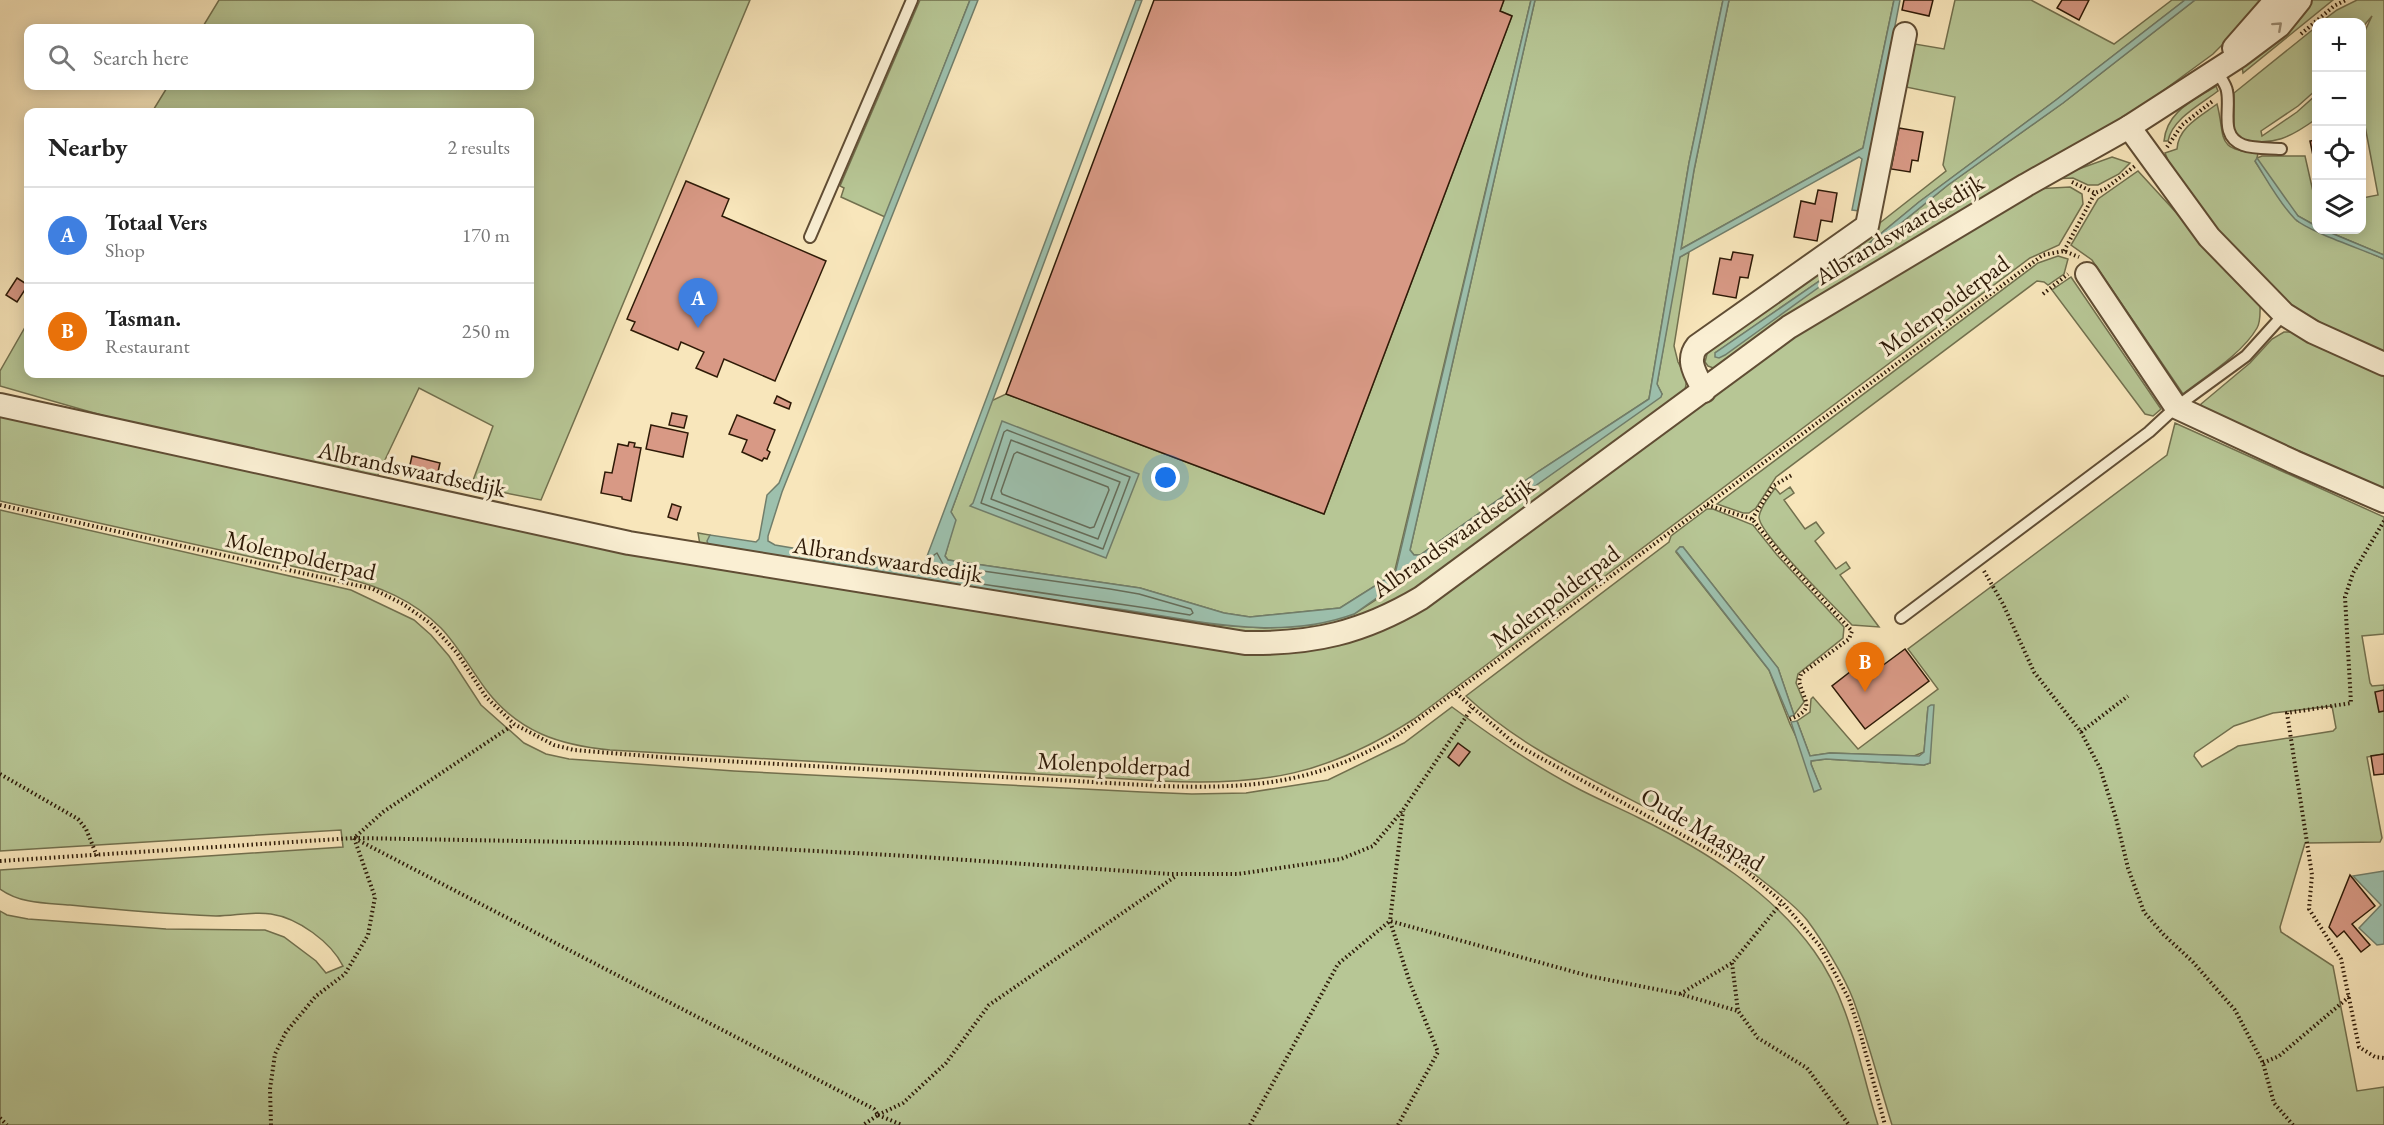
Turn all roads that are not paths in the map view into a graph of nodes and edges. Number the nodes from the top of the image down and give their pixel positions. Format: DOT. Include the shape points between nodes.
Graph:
graph roads {
  1 [pos="912,0"];
  2 [pos="2276,0"];
  3 [pos="2300,0"];
  4 [pos="1905,34"];
  5 [pos="2216,70"];
  6 [pos="2129,127"];
  7 [pos="2281,149"];
  8 [pos="810,237"];
  9 [pos="2078,265"];
  10 [pos="2284,314"];
  11 [pos="2384,364"];
  12 [pos="1704,391"];
  13 [pos="0,405"];
  14 [pos="2176,407"];
  15 [pos="2384,501"];
  16 [pos="1900,618"];
  1 -- 8 [label="lane"];
  2 -- 5 [label="street, Albrandswaardsedijk"];
  5 -- 3 [label="street, Albrandswaardsedijk, one-way" via="2279,26"];
  4 -- 12 [label="street, Albrandswaardsedijk" via="1867,226 1697,346 1691,363"];
  5 -- 6 [label="street, Albrandswaardsedijk"];
  5 -- 7 [label="lane" via="2227,90 2227,125 2233,139 2244,146"];
  6 -- 10 [label="street" via="2209,237"];
  6 -- 12 [label="street, Albrandswaardsedijk" via="1816,310"];
  9 -- 14 [label="street"];
  10 -- 11 [label="street" via="2313,332"];
  10 -- 14 [label="lane" via="2246,356"];
  12 -- 13 [label="street, Albrandswaardsedijk" via="1400,611 1339,635 1272,643 1245,643 1155,629 630,543"];
  14 -- 15 [label="street"];
  14 -- 16 [label="lane" via="2149,432"];
}
